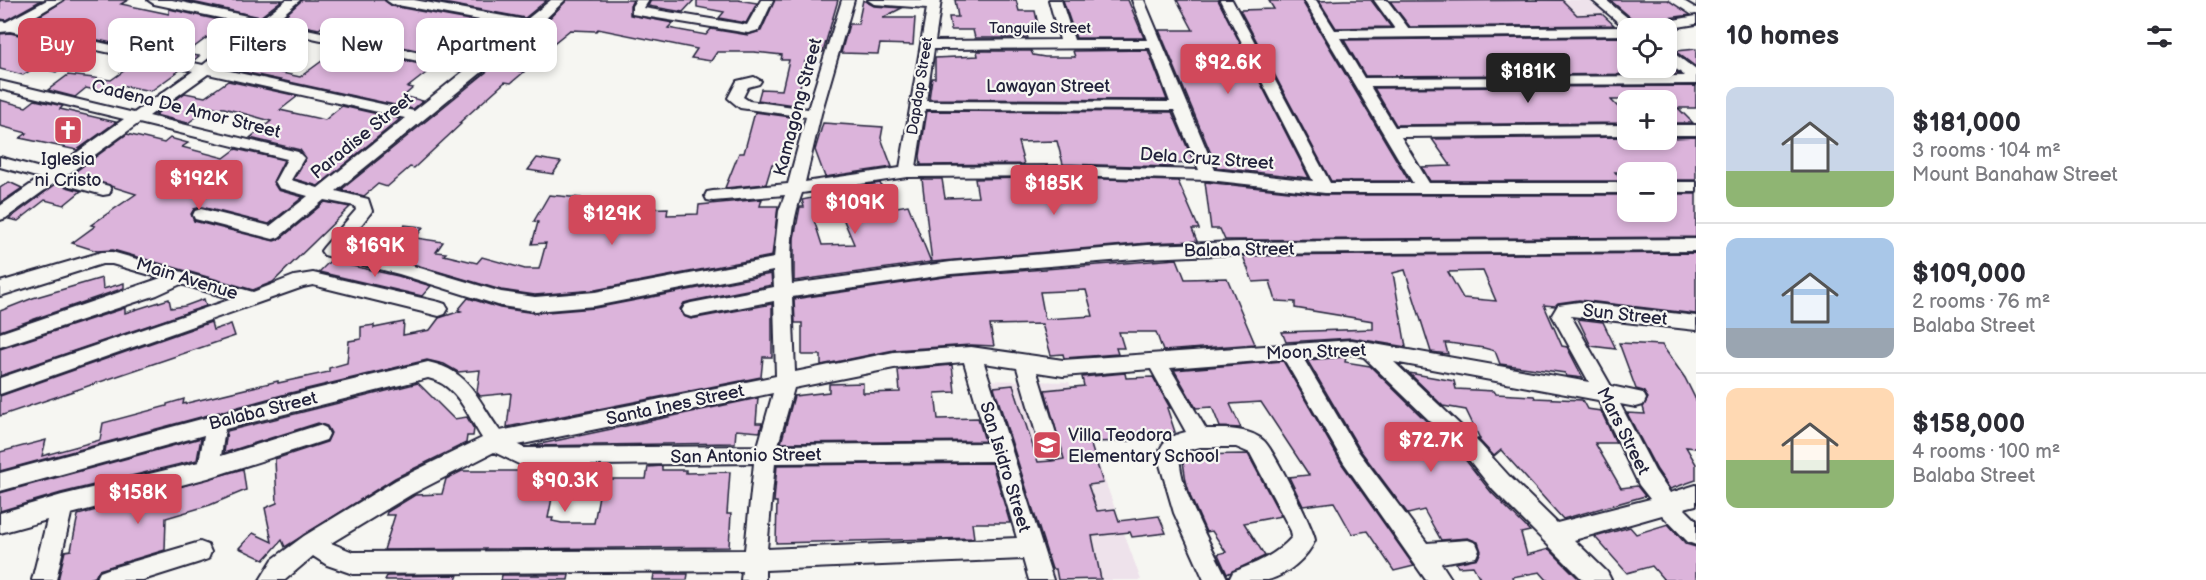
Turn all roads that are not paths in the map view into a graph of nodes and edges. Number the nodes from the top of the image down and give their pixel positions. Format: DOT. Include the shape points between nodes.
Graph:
graph roads {
  1 [pos="57,0"];
  2 [pos="154,0"];
  3 [pos="294,0"];
  4 [pos="392,0"];
  5 [pos="559,0"];
  6 [pos="643,0"];
  7 [pos="767,0"];
  8 [pos="848,0"];
  9 [pos="874,0"];
  10 [pos="1055,0"];
  11 [pos="1138,0"];
  12 [pos="1226,0"];
  13 [pos="1310,0"];
  14 [pos="1380,0"];
  15 [pos="1598,0"];
  16 [pos="1692,0"];
  17 [pos="934,2"];
  18 [pos="1696,2"];
  19 [pos="231,18"];
  20 [pos="270,18"];
  21 [pos="492,18"];
  22 [pos="539,18"];
  23 [pos="1621,18"];
  24 [pos="1696,20"];
  25 [pos="1677,23"];
  26 [pos="3,28"];
  27 [pos="1617,31"];
  28 [pos="1405,33"];
  29 [pos="1332,34"];
  30 [pos="308,35"];
  31 [pos="1154,44"];
  32 [pos="926,45"];
  33 [pos="1068,45"];
  34 [pos="416,57"];
  35 [pos="1677,63"];
  36 [pos="206,69"];
  37 [pos="472,72"];
  38 [pos="1696,79"];
  39 [pos="754,81"];
  40 [pos="1361,82"];
  41 [pos="0,85"];
  42 [pos="917,105"];
  43 [pos="1179,106"];
  44 [pos="814,114"];
  45 [pos="418,116"];
  46 [pos="137,117"];
  47 [pos="1617,130"];
  48 [pos="1677,130"];
  49 [pos="1696,130"];
  50 [pos="1390,132"];
  51 [pos="0,162"];
  52 [pos="907,172"];
  53 [pos="1209,175"];
  54 [pos="53,176"];
  55 [pos="1677,187"];
  56 [pos="1696,187"];
  57 [pos="1325,188"];
  58 [pos="1617,188"];
  59 [pos="795,189"];
  60 [pos="1425,189"];
  61 [pos="102,190"];
  62 [pos="322,194"];
  63 [pos="713,196"];
  64 [pos="0,214"];
  65 [pos="201,215"];
  66 [pos="1696,245"];
  67 [pos="782,262"];
  68 [pos="179,278"];
  69 [pos="0,289"];
  70 [pos="783,291"];
  71 [pos="254,299"];
  72 [pos="439,309"];
  73 [pos="691,310"];
  74 [pos="1561,319"];
  75 [pos="1696,323"];
  76 [pos="0,340"];
  77 [pos="1367,348"];
  78 [pos="1289,351"];
  79 [pos="970,354"];
  80 [pos="1157,362"];
  81 [pos="1025,364"];
  82 [pos="1063,368"];
  83 [pos="786,381"];
  84 [pos="0,386"];
  85 [pos="1604,392"];
  86 [pos="1636,399"];
  87 [pos="216,423"];
  88 [pos="319,434"];
  89 [pos="1200,438"];
  90 [pos="496,441"];
  91 [pos="1052,450"];
  92 [pos="1001,452"];
  93 [pos="765,456"];
  94 [pos="208,469"];
  95 [pos="0,482"];
  96 [pos="1696,495"];
  97 [pos="1665,504"];
  98 [pos="62,505"];
  99 [pos="0,523"];
  100 [pos="1553,534"];
  101 [pos="1696,535"];
  102 [pos="312,543"];
  103 [pos="1029,548"];
  104 [pos="1468,550"];
  105 [pos="200,552"];
  106 [pos="1422,554"];
  107 [pos="754,570"];
  108 [pos="44,580"];
  109 [pos="108,580"];
  110 [pos="272,580"];
  111 [pos="1041,580"];
  112 [pos="1216,580"];
  113 [pos="1241,580"];
  114 [pos="1440,580"];
  115 [pos="1599,580"];
  1 -- 26 [label="street"];
  2 -- 19 [label="street"];
  3 -- 20 [label="street"];
  4 -- 21 [label="street"];
  5 -- 22 [label="street, Paradise Street"];
  6 -- 7 [label="street" via="636,9 641,12 742,28 754,27"];
  8 -- 44 [label="street, Kamagong Street"];
  9 -- 17 [label="street"];
  10 -- 33 [label="street"];
  11 -- 31 [label="street"];
  12 -- 57 [label="street"];
  13 -- 29 [label="street"];
  14 -- 28 [label="street"];
  15 -- 23 [label="street"];
  16 -- 18 [label="street"];
  17 -- 32 [label="street, Dapdap Street"];
  24 -- 25 [label="street"];
  26 -- 36 [label="street"];
  27 -- 28 [label="street"];
  28 -- 29 [label="street"];
  29 -- 40 [label="street"];
  30 -- 34 [label="street"];
  31 -- 33 [label="street, Tanguile Street"];
  31 -- 43 [label="street"];
  32 -- 33 [label="street, Tanguile Street"];
  32 -- 42 [label="street, Dapdap Street"];
  35 -- 38 [label="street"];
  36 -- 45 [label="street"];
  36 -- 46 [label="street"];
  37 -- 45 [label="street, Paradise Street"];
  38 -- 40 [label="street"];
  39 -- 44 [label="street" via="742,84 735,98 738,102"];
  40 -- 50 [label="street"];
  41 -- 46 [label="street, Cadena De Amor Street"];
  42 -- 43 [label="street, Lawayan Street"];
  42 -- 52 [label="street, Dapdap Street"];
  43 -- 53 [label="street"];
  44 -- 59 [label="street, Kamagong Street"];
  45 -- 62 [label="street, Paradise Street"];
  46 -- 54 [label="street"];
  46 -- 62 [label="street, Cadena De Amor Street" via="292,155 295,164 283,181 285,184"];
  47 -- 50 [label="street"];
  48 -- 49 [label="street"];
  50 -- 60 [label="street"];
  51 -- 54 [label="street"];
  52 -- 53 [label="street, Dela Cruz Street"];
  52 -- 59 [label="street, Dela Cruz Street"];
  53 -- 57 [label="street, Dela Cruz Street"];
  54 -- 61 [label="street"];
  54 -- 64 [label="street"];
  55 -- 56 [label="street"];
  57 -- 60 [label="street, Dela Cruz Street"];
  58 -- 60 [label="street, Dela Cruz Street"];
  59 -- 63 [label="street, Dela Cruz Street"];
  59 -- 67 [label="street, Kamagong Street" via="787,211"];
  62 -- 65 [label="street, Paradise Street" via="273,232"];
  62 -- 67 [label="street" via="350,198 362,203 364,211 330,251 517,303 595,299"];
  66 -- 70 [label="street, Balaba Street" via="1214,249 1047,259 881,276"];
  67 -- 70 [label="street, Kamagong Street"];
  68 -- 69 [label="street, Main Avenue" via="119,259 102,258"];
  68 -- 71 [label="street, Main Avenue"];
  68 -- 76 [label="street"];
  70 -- 73 [label="street, Balaba Street"];
  70 -- 83 [label="street, Kamagong Street"];
  71 -- 72 [label="street" via="313,279"];
  71 -- 84 [label="street, Main Avenue"];
  74 -- 75 [label="street, Sun Street" via="1564,310 1580,309"];
  74 -- 85 [label="street, Mars Street"];
  77 -- 78 [label="street, Moon Street"];
  77 -- 85 [label="street, Moon Street"];
  77 -- 100 [label="street"];
  78 -- 80 [label="street, Moon Street"];
  78 -- 106 [label="street" via="1351,457"];
  79 -- 81 [label="street, Santa Ines Street"];
  79 -- 83 [label="street, Santa Ines Street" via="894,360"];
  79 -- 92 [label="street, San Isidro Street"];
  80 -- 82 [label="street, Moon Street"];
  80 -- 89 [label="street"];
  81 -- 82 [label="street, Santa Ines Street"];
  81 -- 91 [label="street"];
  83 -- 90 [label="street, Santa Ines Street"];
  83 -- 93 [label="street, Kamagong Street"];
  85 -- 86 [label="street, Moon Street"];
  85 -- 97 [label="street, Mars Street" via="1647,478"];
  87 -- 90 [label="street, Balaba Street" via="406,375 438,371 461,389"];
  87 -- 94 [label="street"];
  87 -- 95 [label="street, Balaba Street"];
  88 -- 94 [label="street"];
  89 -- 112 [label="street" via="1173,445 1168,459 1175,487"];
  89 -- 113 [label="street" via="1238,438 1257,447 1302,529 1305,540 1292,555"];
  90 -- 93 [label="street, San Antonio Street" via="523,458"];
  90 -- 102 [label="street, Santa Ines Street" via="404,487"];
  92 -- 93 [label="street, San Antonio Street"];
  92 -- 103 [label="street, San Isidro Street"];
  93 -- 107 [label="street, Kamagong Street"];
  94 -- 98 [label="street"];
  96 -- 97 [label="street"];
  97 -- 100 [label="street"];
  97 -- 101 [label="street, Mars Street"];
  98 -- 99 [label="street"];
  98 -- 108 [label="street"];
  100 -- 115 [label="street"];
  102 -- 107 [label="street" via="335,558 353,563"];
  102 -- 110 [label="street, Santa Ines Street" via="281,567"];
  103 -- 107 [label="street"];
  103 -- 111 [label="street, San Isidro Street"];
  104 -- 106 [label="street"];
  105 -- 109 [label="street"];
  106 -- 114 [label="street"];
}
